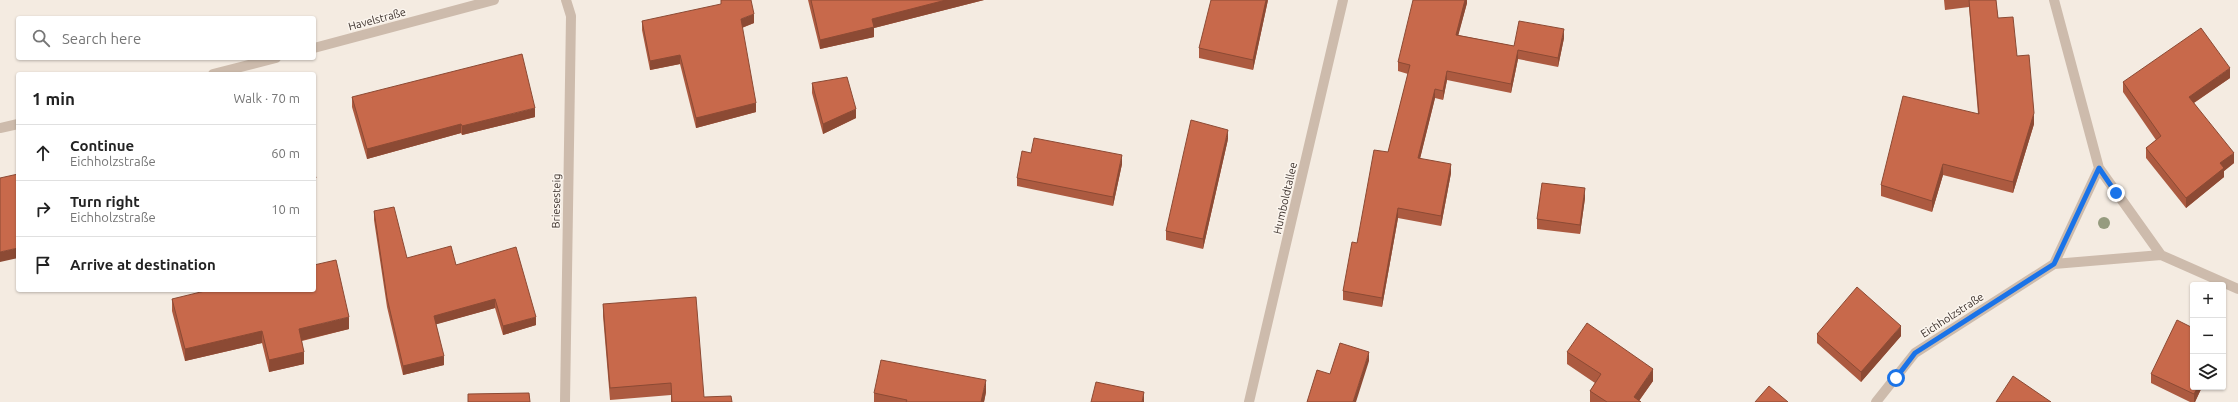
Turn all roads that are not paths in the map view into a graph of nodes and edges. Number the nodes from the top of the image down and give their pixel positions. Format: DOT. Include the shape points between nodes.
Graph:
graph roads {
  1 [pos="494,0"];
  2 [pos="566,0"];
  3 [pos="1343,0"];
  4 [pos="2054,0"];
  5 [pos="316,47"];
  6 [pos="268,60"];
  7 [pos="221,72"];
  8 [pos="16,124"];
  9 [pos="0,128"];
  10 [pos="2099,168"];
  11 [pos="2161,255"];
  12 [pos="2054,264"];
  13 [pos="2238,289"];
  14 [pos="565,402"];
  15 [pos="1249,402"];
  16 [pos="1876,402"];
  1 -- 5 [label="street, Havelstraße"];
  2 -- 14 [label="street, Briesesteig" via="571,16"];
  3 -- 15 [label="street, Humboldtallee"];
  4 -- 10 [label="street"];
  6 -- 7 [label="street"];
  8 -- 9 [label="street"];
  10 -- 11 [label="street"];
  10 -- 12 [label="street"];
  11 -- 12 [label="street, Eichholzstraße"];
  11 -- 13 [label="street, Eichholzstraße"];
  12 -- 16 [label="street, Eichholzstraße" via="1915,353"];
}
